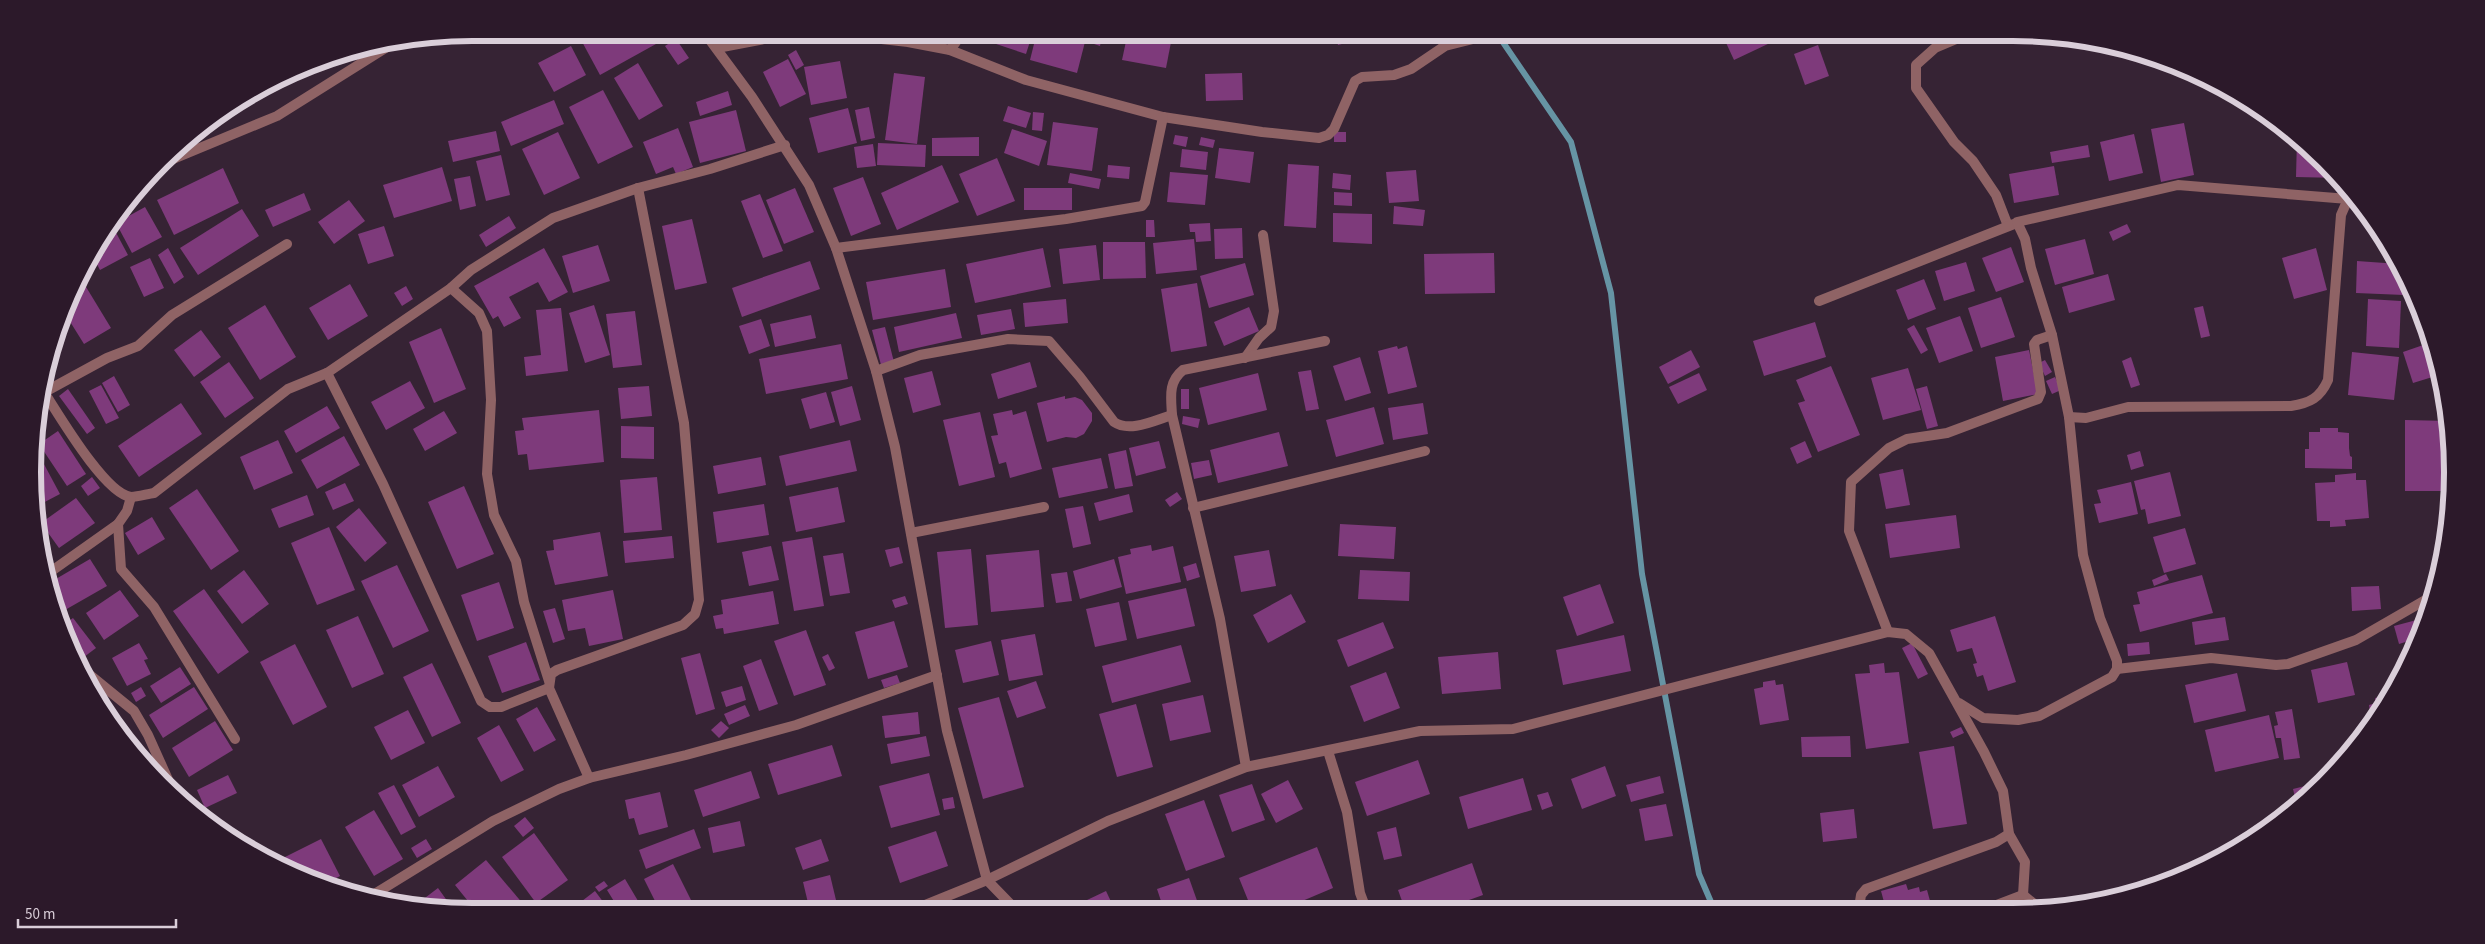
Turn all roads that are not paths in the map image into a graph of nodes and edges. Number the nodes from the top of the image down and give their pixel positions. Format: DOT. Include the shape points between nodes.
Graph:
graph roads {
  1 [pos="711,41"];
  2 [pos="753,41"];
  3 [pos="899,41"];
  4 [pos="956,41"];
  5 [pos="1462,41"];
  6 [pos="1952,41"];
  7 [pos="716,48"];
  8 [pos="950,50"];
  9 [pos="379,52"];
  10 [pos="1163,117"];
  11 [pos="784,145"];
  12 [pos="178,157"];
  13 [pos="638,188"];
  14 [pos="2346,199"];
  15 [pos="2349,203"];
  16 [pos="2013,224"];
  17 [pos="1263,235"];
  18 [pos="287,244"];
  19 [pos="836,248"];
  20 [pos="452,288"];
  21 [pos="1818,301"];
  22 [pos="2052,335"];
  23 [pos="1325,341"];
  24 [pos="1245,358"];
  25 [pos="876,371"];
  26 [pos="327,373"];
  27 [pos="50,389"];
  28 [pos="48,401"];
  29 [pos="1172,415"];
  30 [pos="2069,417"];
  31 [pos="1425,451"];
  32 [pos="131,497"];
  33 [pos="1044,507"];
  34 [pos="1193,508"];
  35 [pos="118,524"];
  36 [pos="911,533"];
  37 [pos="53,570"];
  38 [pos="2424,601"];
  39 [pos="1888,632"];
  40 [pos="2117,669"];
  41 [pos="937,675"];
  42 [pos="95,679"];
  43 [pos="549,684"];
  44 [pos="1958,703"];
  45 [pos="235,739"];
  46 [pos="1328,751"];
  47 [pos="1246,768"];
  48 [pos="167,777"];
  49 [pos="589,778"];
  50 [pos="2009,834"];
  51 [pos="987,880"];
  52 [pos="382,893"];
  53 [pos="2023,895"];
  54 [pos="2032,902"];
  55 [pos="930,903"];
  56 [pos="1009,903"];
  57 [pos="1364,903"];
  58 [pos="1859,903"];
  59 [pos="2002,903"];
  1 -- 7 [label="street"];
  2 -- 7 [label="street"];
  3 -- 8 [label="street"];
  4 -- 8 [label="street"];
  5 -- 10 [label="street" via="1446,46 1411,69 1355,81 1334,129 1319,138"];
  6 -- 16 [label="street" via="1935,48 1916,65 1916,88 1954,142 1973,162"];
  7 -- 11 [label="street"];
  8 -- 10 [label="street" via="1026,80"];
  9 -- 12 [label="street" via="277,116"];
  10 -- 19 [label="street" via="1142,206 1066,219"];
  11 -- 13 [label="street"];
  11 -- 19 [label="street" via="809,185"];
  13 -- 20 [label="street" via="553,218 471,270"];
  13 -- 43 [label="street" via="684,423 698,608 683,625 557,670 551,674"];
  14 -- 16 [label="street" via="2178,185"];
  15 -- 30 [label="street" via="2341,216 2328,380 2322,393 2308,403 2291,406 2128,407 2086,418"];
  16 -- 21 [label="street"];
  16 -- 22 [label="street" via="2025,239 2030,268"];
  17 -- 24 [label="street" via="1274,311 1271,327"];
  18 -- 27 [label="street" via="172,315 138,346 107,358"];
  19 -- 25 [label="street"];
  20 -- 26 [label="street"];
  20 -- 43 [label="street" via="479,314 487,331 491,400 488,482 494,515 516,561 524,602"];
  22 -- 30 [label="street"];
  22 -- 39 [label="street" via="2034,344 2041,392 2038,399 1947,433 1895,445 1851,482 1849,531"];
  23 -- 24 [label="street"];
  24 -- 29 [label="street" via="1183,370 1174,377"];
  25 -- 29 [label="street" via="920,355 1008,339 1049,341 1114,422 1122,427"];
  25 -- 36 [label="street"];
  26 -- 32 [label="street" via="288,389 154,493"];
  26 -- 43 [label="street" via="384,484 481,701 490,707 501,707"];
  28 -- 32 [label="street" via="115,491"];
  29 -- 34 [label="street"];
  30 -- 40 [label="street" via="2083,555"];
  31 -- 34 [label="street"];
  32 -- 35 [label="street"];
  33 -- 36 [label="street"];
  34 -- 47 [label="street" via="1220,619"];
  35 -- 37 [label="street"];
  35 -- 45 [label="street" via="121,569 154,607"];
  36 -- 41 [label="street"];
  38 -- 40 [label="street" via="2356,640 2288,664 2211,658"];
  39 -- 44 [label="street" via="1906,634 1929,653"];
  39 -- 46 [label="street" via="1513,729 1420,732"];
  40 -- 44 [label="street" via="2112,677 2039,716 2025,719 1982,718"];
  41 -- 49 [label="street" via="796,724"];
  41 -- 51 [label="street" via="947,731"];
  42 -- 48 [label="street" via="134,711"];
  43 -- 49 [label="street"];
  44 -- 50 [label="street" via="2003,791"];
  46 -- 47 [label="street"];
  46 -- 57 [label="street" via="1347,812"];
  47 -- 51 [label="street" via="1108,821"];
  49 -- 52 [label="street" via="493,821"];
  50 -- 53 [label="street" via="2025,862"];
  50 -- 58 [label="street" via="1996,842 1866,889 1860,895"];
  51 -- 55 [label="street"];
  51 -- 56 [label="street"];
  53 -- 54 [label="street"];
  53 -- 59 [label="street"];
}
